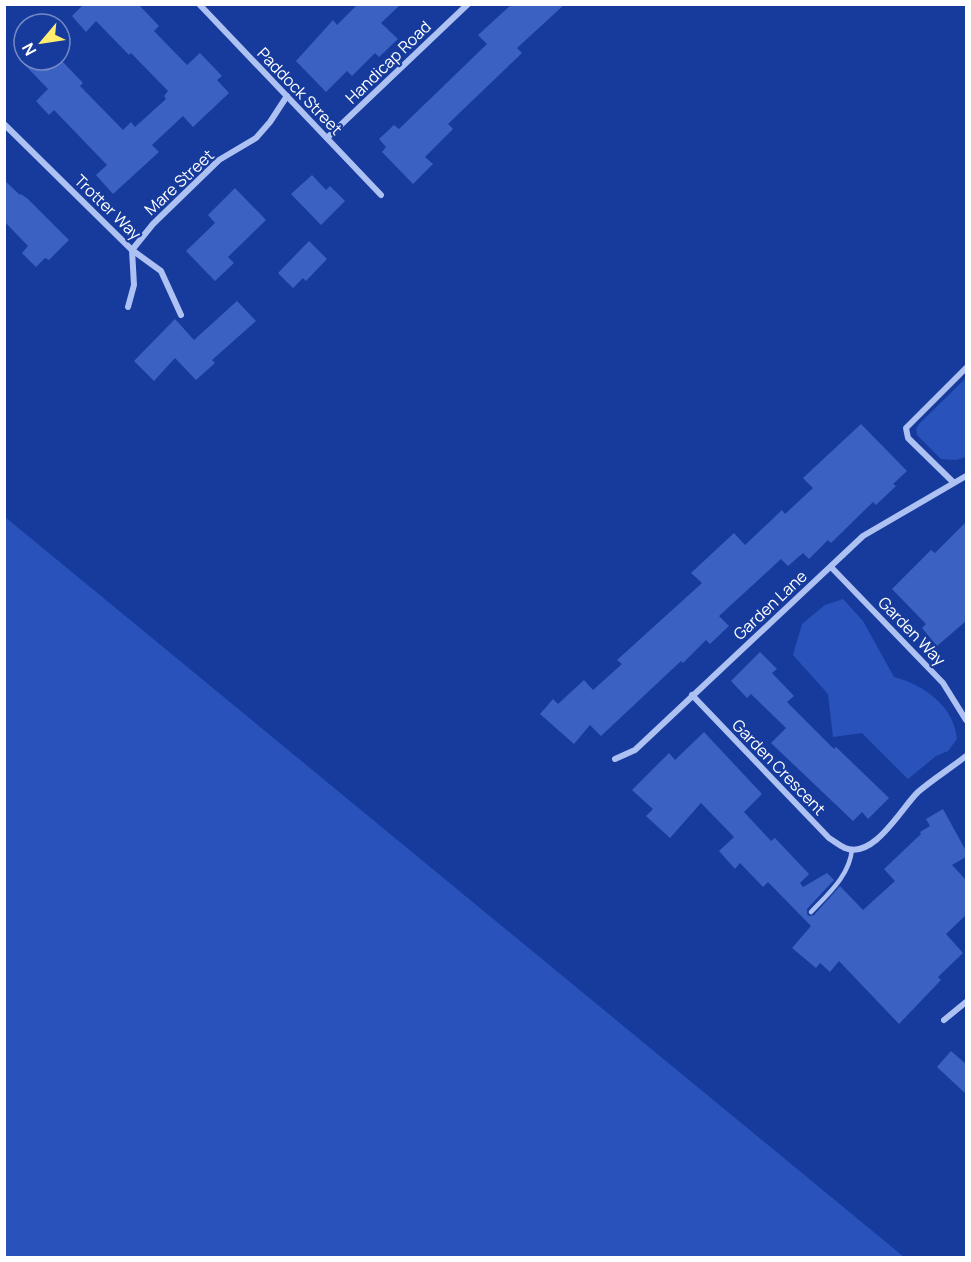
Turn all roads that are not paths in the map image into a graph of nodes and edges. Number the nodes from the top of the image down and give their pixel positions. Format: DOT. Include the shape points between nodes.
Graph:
graph roads {
  1 [pos="199,4"];
  2 [pos="468,4"];
  3 [pos="287,96"];
  4 [pos="4,124"];
  5 [pos="327,138"];
  6 [pos="381,195"];
  7 [pos="132,250"];
  8 [pos="128,307"];
  9 [pos="181,315"];
  10 [pos="966,368"];
  11 [pos="966,476"];
  12 [pos="953,482"];
  13 [pos="831,567"];
  14 [pos="692,695"];
  15 [pos="966,720"];
  16 [pos="966,756"];
  17 [pos="615,759"];
  18 [pos="852,849"];
  19 [pos="811,912"];
  20 [pos="966,1002"];
  21 [pos="944,1020"];
  1 -- 3 [label="street, Paddock Street"];
  2 -- 5 [label="street, Handicap Road"];
  3 -- 5 [label="street, Paddock Street"];
  3 -- 7 [label="street, Mare Street" via="256,138 219,160"];
  4 -- 7 [label="street, Trotter Way"];
  5 -- 6 [label="street, Paddock Street"];
  7 -- 8 [label="street" via="134,285"];
  7 -- 9 [label="street, Trotter Way" via="161,271"];
  10 -- 12 [label="street" via="906,428 908,438"];
  11 -- 12 [label="street, Garden Lane"];
  12 -- 13 [label="street, Garden Lane" via="863,536"];
  13 -- 14 [label="street, Garden Lane"];
  13 -- 15 [label="street, Garden Way" via="943,683"];
  14 -- 17 [label="street, Garden Lane" via="635,750"];
  14 -- 18 [label="street, Garden Crescent" via="829,838"];
  16 -- 18 [label="street" via="918,793 892,826 864,846"];
  18 -- 19 [label="lane" via="851,862"];
  20 -- 21 [label="street"];
}
